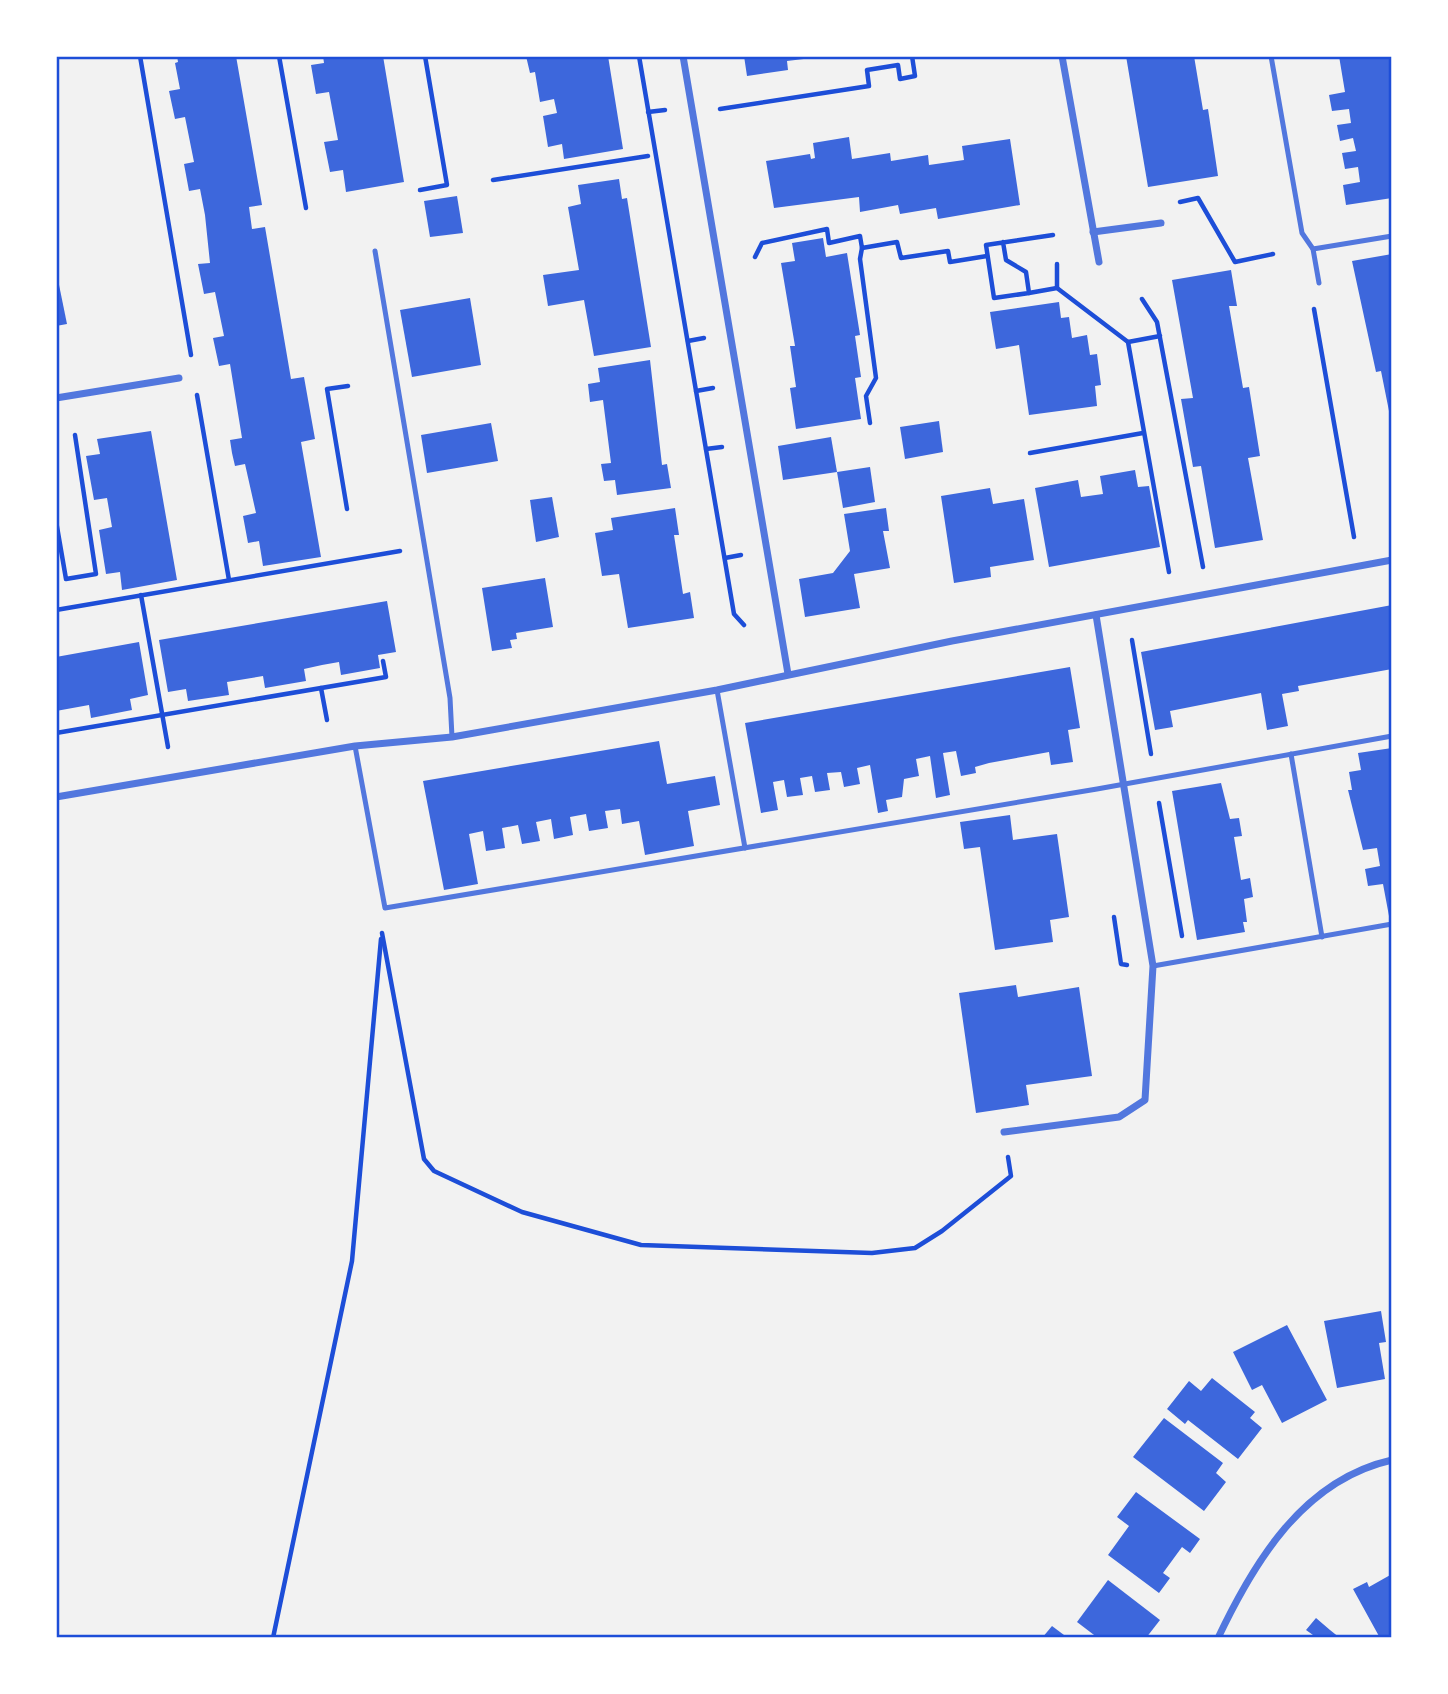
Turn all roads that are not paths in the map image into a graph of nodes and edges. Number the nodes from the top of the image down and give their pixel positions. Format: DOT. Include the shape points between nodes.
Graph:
graph roads {
  1 [pos="683,56"];
  2 [pos="1062,56"];
  3 [pos="1271,56"];
  4 [pos="1161,223"];
  5 [pos="1093,232"];
  6 [pos="1392,236"];
  7 [pos="1313,249"];
  8 [pos="375,251"];
  9 [pos="1099,262"];
  10 [pos="1319,283"];
  11 [pos="179,378"];
  12 [pos="56,398"];
  13 [pos="1392,560"];
  14 [pos="1096,615"];
  15 [pos="788,674"];
  16 [pos="717,690"];
  17 [pos="1392,736"];
  18 [pos="452,737"];
  19 [pos="355,746"];
  20 [pos="1291,754"];
  21 [pos="1124,785"];
  22 [pos="56,797"];
  23 [pos="745,848"];
  24 [pos="1392,924"];
  25 [pos="1322,937"];
  26 [pos="1153,966"];
  27 [pos="1004,1132"];
  28 [pos="1392,1460"];
  29 [pos="1218,1638"];
  1 -- 15 [label="street"];
  2 -- 5 [label="street"];
  3 -- 7 [label="lane" via="1302,233"];
  4 -- 5 [label="street"];
  5 -- 9 [label="street"];
  6 -- 7 [label="lane"];
  7 -- 10 [label="lane"];
  8 -- 18 [label="lane" via="450,698"];
  11 -- 12 [label="street"];
  13 -- 14 [label="street"];
  14 -- 15 [label="street"];
  14 -- 21 [label="street"];
  15 -- 16 [label="street"];
  16 -- 18 [label="street"];
  16 -- 23 [label="lane"];
  17 -- 20 [label="lane"];
  18 -- 19 [label="street"];
  19 -- 22 [label="street"];
  19 -- 23 [label="lane" via="385,908"];
  20 -- 21 [label="lane"];
  20 -- 25 [label="lane"];
  21 -- 23 [label="lane"];
  21 -- 26 [label="street"];
  24 -- 25 [label="lane"];
  25 -- 26 [label="lane"];
  26 -- 27 [label="street" via="1145,1100 1119,1117"];
  28 -- 29 [label="street" via="1353,1474 1297,1514 1270,1544"];
}
